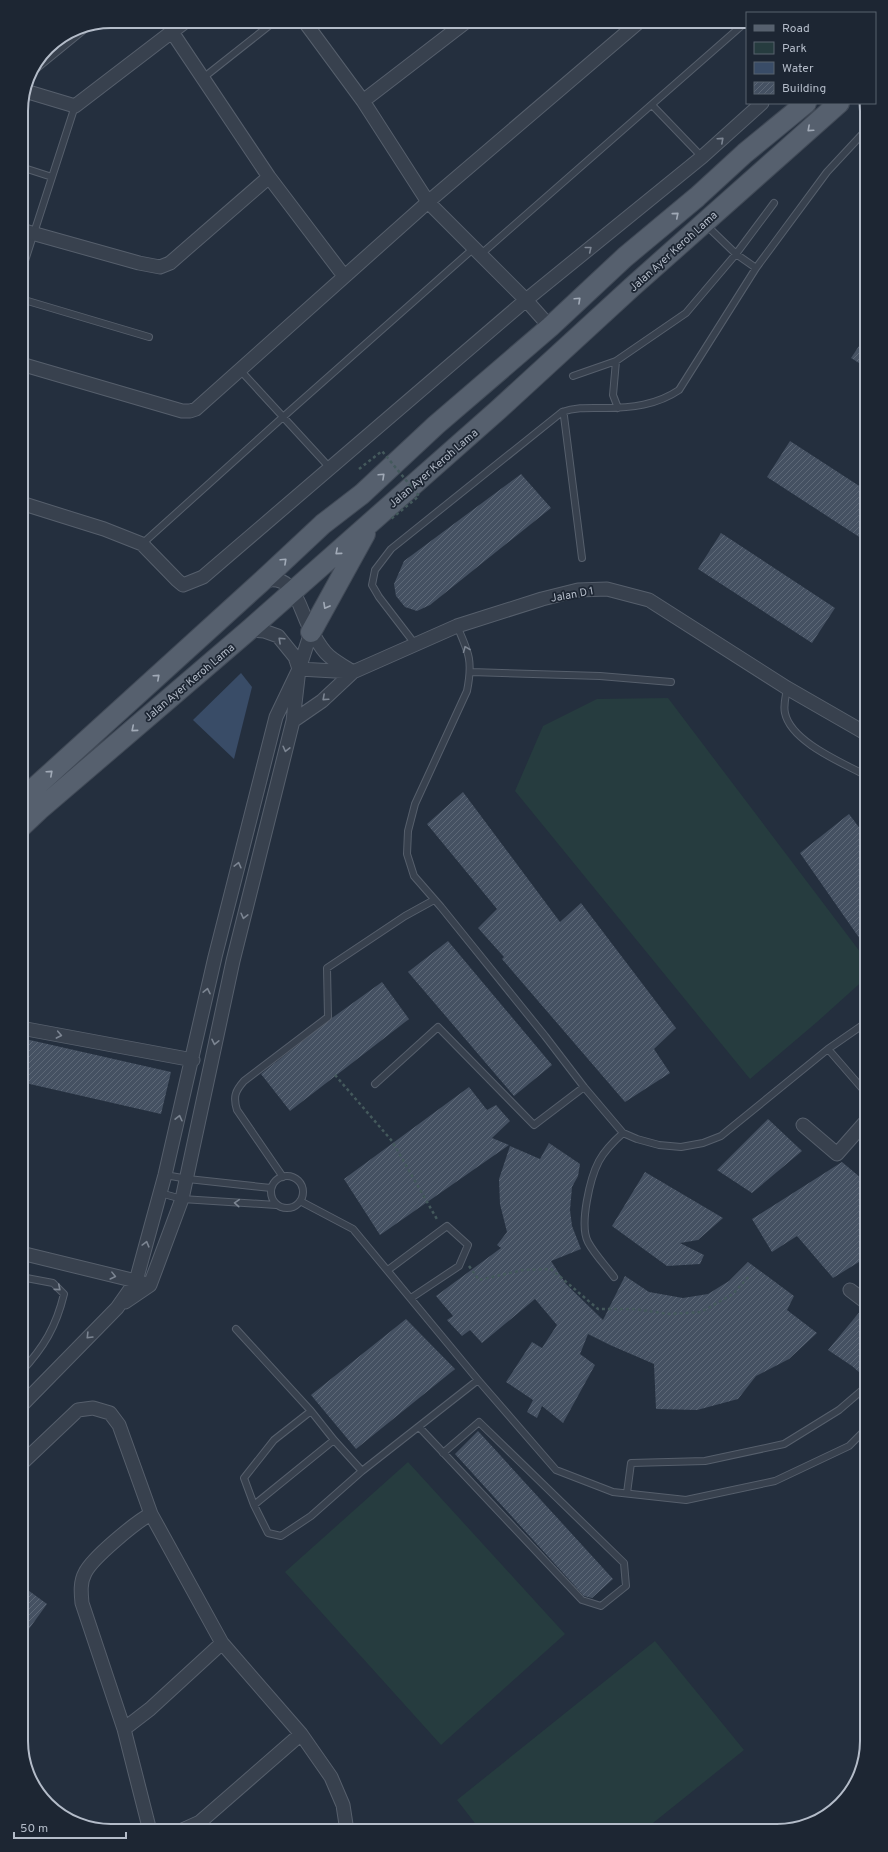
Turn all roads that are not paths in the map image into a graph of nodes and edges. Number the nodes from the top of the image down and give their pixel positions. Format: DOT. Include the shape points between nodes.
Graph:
graph roads {
  1 [pos="177,28"];
  2 [pos="266,28"];
  3 [pos="309,28"];
  4 [pos="458,28"];
  5 [pos="632,28"];
  6 [pos="739,28"];
  7 [pos="172,32"];
  8 [pos="79,34"];
  9 [pos="44,63"];
  10 [pos="203,78"];
  11 [pos="30,93"];
  12 [pos="363,101"];
  13 [pos="761,104"];
  14 [pos="805,104"];
  15 [pos="838,104"];
  16 [pos="652,105"];
  17 [pos="75,106"];
  18 [pos="860,137"];
  19 [pos="702,157"];
  20 [pos="28,169"];
  21 [pos="52,177"];
  22 [pos="269,177"];
  23 [pos="428,202"];
  24 [pos="774,203"];
  25 [pos="704,224"];
  26 [pos="28,232"];
  27 [pos="34,234"];
  28 [pos="28,252"];
  29 [pos="477,252"];
  30 [pos="736,254"];
  31 [pos="756,268"];
  32 [pos="344,276"];
  33 [pos="632,288"];
  34 [pos="526,300"];
  35 [pos="28,301"];
  36 [pos="550,327"];
  37 [pos="149,337"];
  38 [pos="616,361"];
  39 [pos="28,366"];
  40 [pos="240,370"];
  41 [pos="573,376"];
  42 [pos="618,408"];
  43 [pos="498,410"];
  44 [pos="562,412"];
  45 [pos="283,417"];
  46 [pos="330,468"];
  47 [pos="28,505"];
  48 [pos="371,522"];
  49 [pos="142,544"];
  50 [pos="582,558"];
  51 [pos="261,582"];
  52 [pos="293,590"];
  53 [pos="456,626"];
  54 [pos="249,630"];
  55 [pos="311,632"];
  56 [pos="415,644"];
  57 [pos="300,669"];
  58 [pos="353,672"];
  59 [pos="471,672"];
  60 [pos="670,682"];
  61 [pos="788,688"];
  62 [pos="293,721"];
  63 [pos="860,730"];
  64 [pos="860,772"];
  65 [pos="28,794"];
  66 [pos="28,820"];
  67 [pos="434,900"];
  68 [pos="860,1027"];
  69 [pos="28,1029"];
  70 [pos="828,1049"];
  71 [pos="192,1060"];
  72 [pos="375,1084"];
  73 [pos="860,1086"];
  74 [pos="584,1087"];
  75 [pos="803,1125"];
  76 [pos="860,1128"];
  77 [pos="623,1133"];
  78 [pos="165,1175"];
  79 [pos="283,1176"];
  80 [pos="188,1179"];
  81 [pos="270,1188"];
  82 [pos="160,1193"];
  83 [pos="182,1199"];
  84 [pos="300,1201"];
  85 [pos="276,1205"];
  86 [pos="28,1255"];
  87 [pos="388,1270"];
  88 [pos="614,1277"];
  89 [pos="28,1278"];
  90 [pos="136,1282"];
  91 [pos="150,1285"];
  92 [pos="850,1290"];
  93 [pos="411,1298"];
  94 [pos="860,1298"];
  95 [pos="116,1308"];
  96 [pos="236,1329"];
  97 [pos="28,1364"];
  98 [pos="478,1380"];
  99 [pos="860,1392"];
  100 [pos="28,1399"];
  101 [pos="311,1411"];
  102 [pos="420,1428"];
  103 [pos="860,1435"];
  104 [pos="334,1440"];
  105 [pos="443,1453"];
  106 [pos="28,1457"];
  107 [pos="362,1471"];
  108 [pos="628,1493"];
  109 [pos="254,1505"];
  110 [pos="151,1514"];
  111 [pos="222,1643"];
  112 [pos="124,1729"];
  113 [pos="301,1734"];
  114 [pos="148,1824"];
  115 [pos="196,1824"];
  116 [pos="346,1824"];
  1 -- 7 [label="street"];
  2 -- 10 [label="lane"];
  3 -- 12 [label="street"];
  4 -- 12 [label="street"];
  5 -- 23 [label="street"];
  6 -- 16 [label="lane"];
  7 -- 10 [label="street"];
  7 -- 17 [label="street"];
  8 -- 9 [label="lane"];
  10 -- 22 [label="street"];
  11 -- 17 [label="street"];
  12 -- 23 [label="street"];
  19 -- 13 [label="street, one-way"];
  36 -- 14 [label="main road, one-way" via="624,257"];
  15 -- 25 [label="main road, Jalan Ayer Keroh Lama, one-way"];
  16 -- 19 [label="lane"];
  16 -- 29 [label="lane"];
  17 -- 21 [label="lane"];
  18 -- 31 [label="lane" via="827,172"];
  34 -- 19 [label="street, one-way"];
  20 -- 21 [label="lane"];
  21 -- 27 [label="lane"];
  22 -- 27 [label="street" via="170,263 160,267 139,264"];
  22 -- 32 [label="street"];
  23 -- 29 [label="street"];
  23 -- 32 [label="street"];
  24 -- 30 [label="lane"];
  25 -- 30 [label="lane"];
  25 -- 33 [label="main road, Jalan Ayer Keroh Lama"];
  26 -- 27 [label="street"];
  27 -- 28 [label="lane"];
  29 -- 34 [label="street"];
  29 -- 45 [label="lane"];
  30 -- 31 [label="lane"];
  30 -- 38 [label="lane" via="686,313"];
  31 -- 42 [label="lane" via="679,390 661,400"];
  32 -- 40 [label="street"];
  33 -- 36 [label="main road" via="604,302 584,322 570,330"];
  33 -- 43 [label="main road, Jalan Ayer Keroh Lama"];
  34 -- 36 [label="street"];
  34 -- 46 [label="street"];
  35 -- 37 [label="lane"];
  36 -- 43 [label="main road" via="548,346 542,358 504,394"];
  51 -- 36 [label="main road, one-way" via="323,524 362,494 436,425"];
  38 -- 41 [label="lane"];
  38 -- 42 [label="lane" via="613,395"];
  39 -- 40 [label="street" via="190,411 201,405"];
  40 -- 45 [label="lane"];
  42 -- 44 [label="lane" via="572,408"];
  43 -- 48 [label="main road, Jalan Ayer Keroh Lama"];
  44 -- 50 [label="lane"];
  44 -- 56 [label="lane" via="391,549 374,570 372,585"];
  45 -- 46 [label="lane"];
  45 -- 49 [label="lane"];
  46 -- 49 [label="street" via="203,578 194,582 183,585"];
  47 -- 49 [label="street"];
  48 -- 52 [label="main road, Jalan Ayer Keroh Lama, one-way"];
  48 -- 55 [label="main road, one-way"];
  51 -- 52 [label="street" via="272,578"];
  65 -- 51 [label="main road, one-way"];
  52 -- 54 [label="main road, Jalan Ayer Keroh Lama"];
  52 -- 55 [label="street"];
  53 -- 56 [label="street, Jalan D 1"];
  59 -- 53 [label="lane, one-way" via="469,653"];
  53 -- 61 [label="street, Jalan D 1" via="578,590 607,589 649,600"];
  57 -- 54 [label="street, one-way" via="295,657 278,636 264,631"];
  54 -- 66 [label="main road, Jalan Ayer Keroh Lama, one-way"];
  55 -- 57 [label="street"];
  55 -- 58 [label="street" via="328,656"];
  56 -- 58 [label="street, Jalan D 1"];
  57 -- 58 [label="street, Jalan D 1"];
  57 -- 62 [label="street"];
  71 -- 57 [label="street, one-way" via="215,957 276,717"];
  58 -- 62 [label="street, one-way" via="322,701"];
  59 -- 60 [label="lane" via="600,676"];
  59 -- 67 [label="lane" via="467,691 415,804 408,831 407,854 414,876"];
  61 -- 63 [label="street, Jalan D 1"];
  61 -- 64 [label="lane" via="784,712 788,723 815,747"];
  62 -- 80 [label="street, one-way" via="233,961"];
  67 -- 74 [label="lane"];
  67 -- 79 [label="lane" via="405,916 327,968 328,1017 244,1081 236,1090 234,1102 237,1110"];
  68 -- 70 [label="lane"];
  69 -- 71 [label="street, one-way"];
  70 -- 73 [label="lane"];
  70 -- 77 [label="lane" via="721,1136 681,1147 659,1146"];
  78 -- 71 [label="street, one-way"];
  72 -- 74 [label="lane" via="438,1027 534,1125"];
  74 -- 77 [label="lane"];
  75 -- 76 [label="street" via="837,1154"];
  77 -- 88 [label="lane" via="609,1146 598,1162 584,1219 588,1241"];
  78 -- 80 [label="lane"];
  78 -- 82 [label="street"];
  79 -- 81 [label="lane"];
  79 -- 84 [label="lane" via="297,1180 302,1186 303,1194"];
  80 -- 81 [label="lane"];
  80 -- 83 [label="street"];
  81 -- 85 [label="lane" via="271,1198"];
  82 -- 83 [label="lane"];
  90 -- 82 [label="street, one-way"];
  85 -- 83 [label="lane, one-way"];
  83 -- 91 [label="street"];
  84 -- 85 [label="lane" via="294,1207 284,1209"];
  84 -- 87 [label="lane" via="353,1229"];
  86 -- 90 [label="street, one-way"];
  87 -- 93 [label="lane"];
  87 -- 93 [label="lane" via="447,1226 468,1245 459,1266"];
  89 -- 97 [label="lane, one-way" via="53,1283 64,1294 59,1316 39,1352"];
  90 -- 91 [label="street"];
  90 -- 95 [label="street"];
  91 -- 95 [label="street"];
  92 -- 94 [label="street"];
  93 -- 98 [label="lane"];
  95 -- 100 [label="street, one-way"];
  96 -- 101 [label="lane"];
  98 -- 102 [label="lane"];
  98 -- 108 [label="lane" via="556,1470 613,1492"];
  99 -- 108 [label="lane" via="839,1410 784,1444 704,1461 631,1463"];
  101 -- 104 [label="lane"];
  101 -- 109 [label="lane" via="274,1440 244,1478"];
  102 -- 105 [label="lane"];
  102 -- 107 [label="lane"];
  103 -- 108 [label="lane" via="849,1446 775,1481 686,1500"];
  104 -- 107 [label="lane"];
  104 -- 109 [label="lane"];
  105 -- 105 [label="lane" via="582,1600 602,1606 626,1586 624,1563 479,1422"];
  106 -- 110 [label="street" via="78,1410 93,1408 110,1413 119,1425"];
  107 -- 109 [label="lane" via="311,1516 281,1536 268,1533"];
  110 -- 111 [label="street"];
  110 -- 112 [label="street" via="139,1520 94,1561 85,1572 81,1587 82,1603"];
  111 -- 112 [label="street" via="150,1709"];
  111 -- 113 [label="street"];
  112 -- 114 [label="street"];
  113 -- 115 [label="street"];
  113 -- 116 [label="street" via="332,1777 343,1804"];
}
